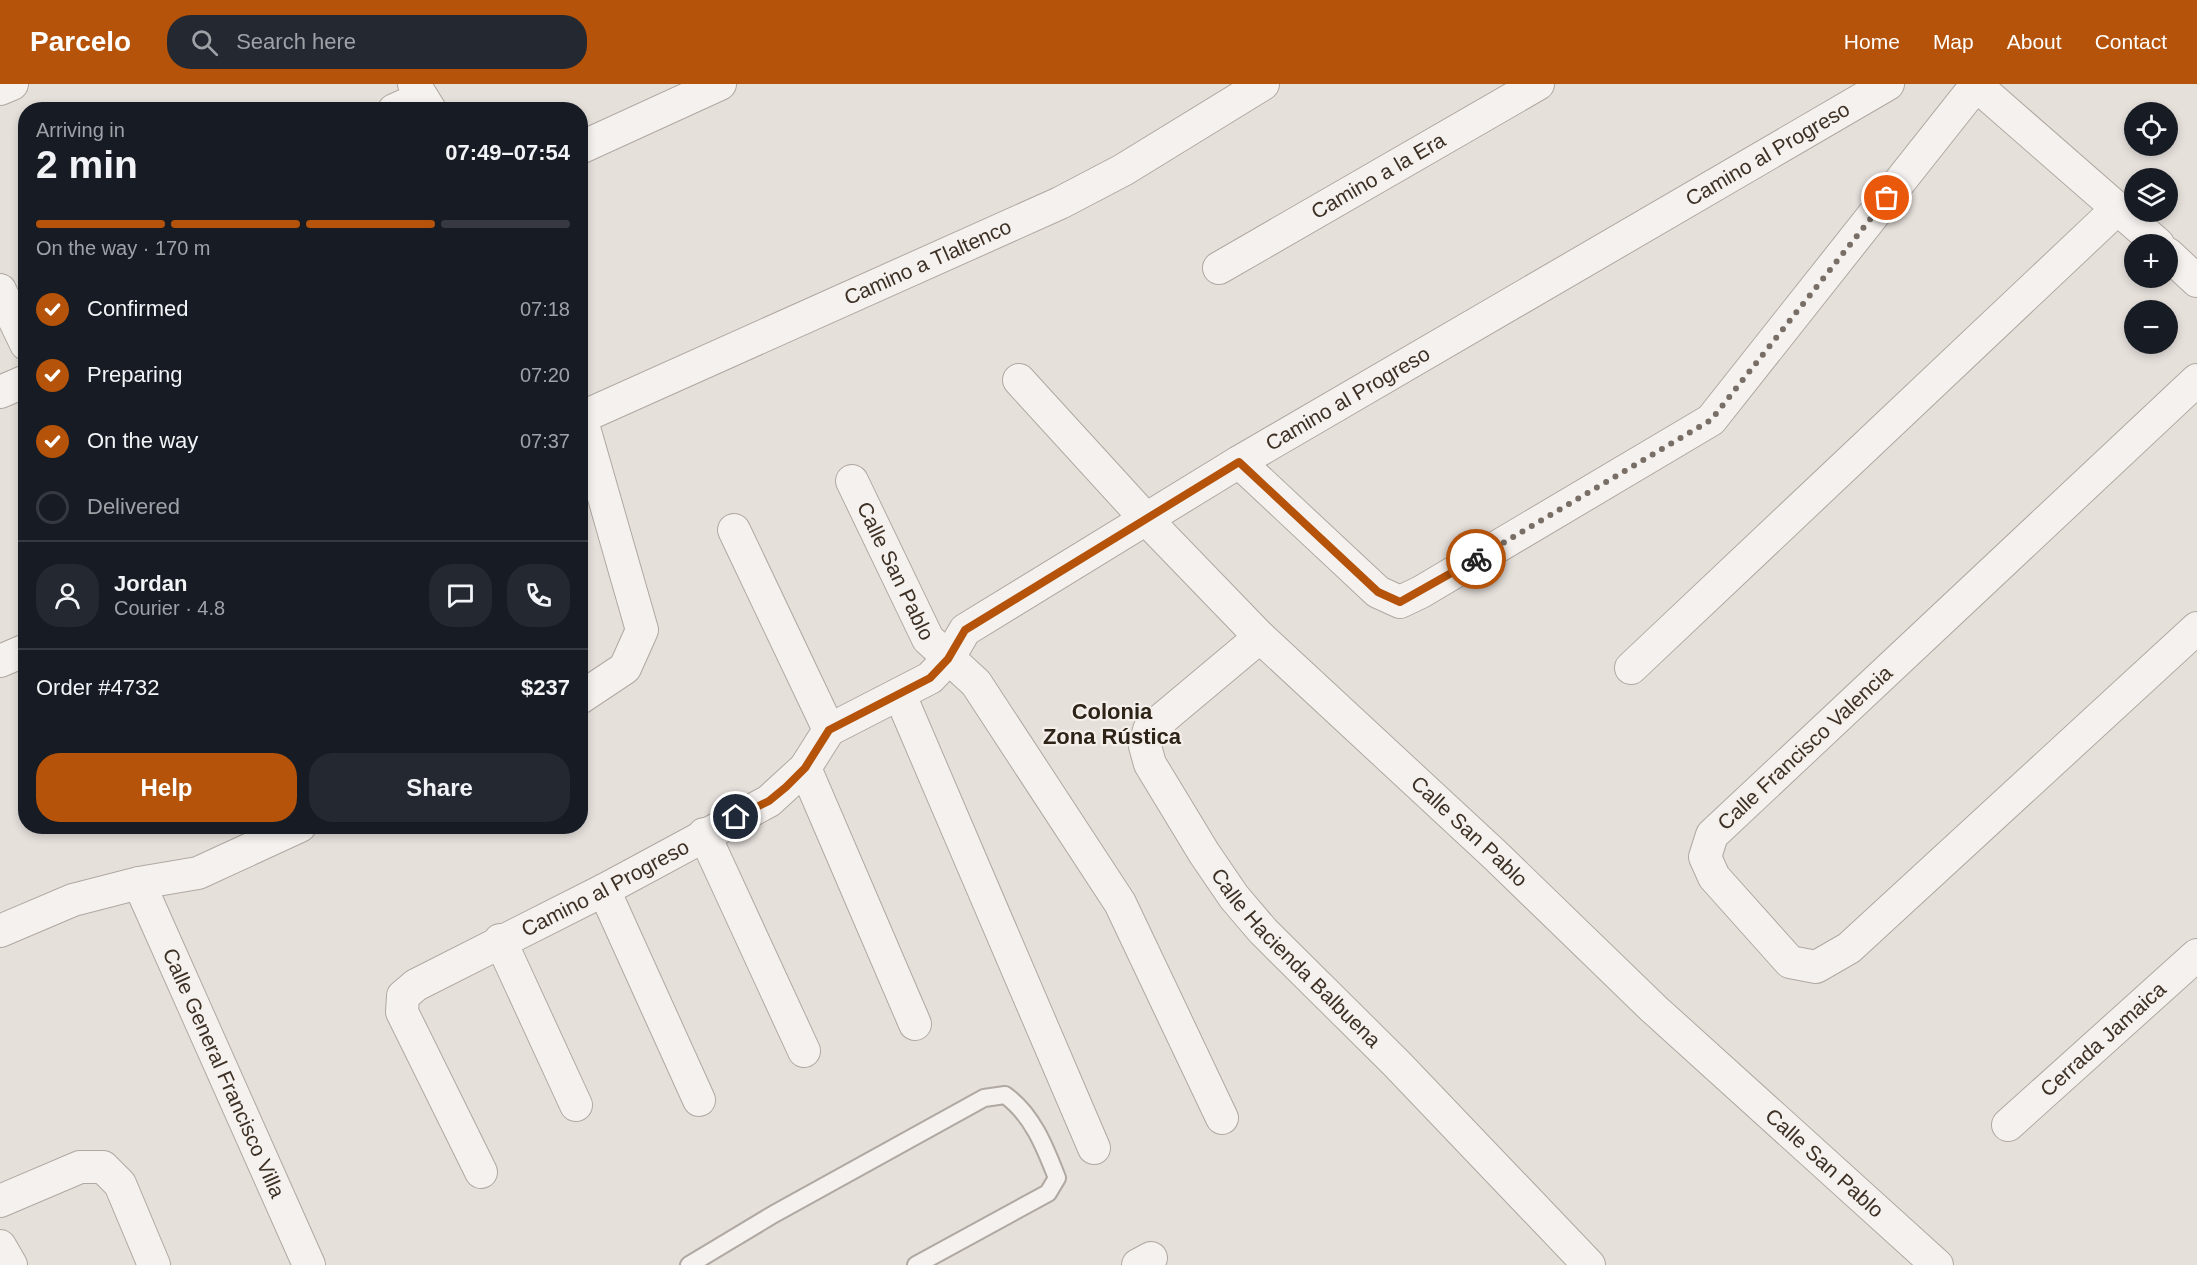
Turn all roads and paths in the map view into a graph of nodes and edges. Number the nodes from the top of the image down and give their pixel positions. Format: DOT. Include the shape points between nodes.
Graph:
graph roads {
  1 [pos="12,84"];
  2 [pos="720,84"];
  3 [pos="1263,84"];
  4 [pos="1538,84"];
  5 [pos="1888,84"];
  6 [pos="1976,85"];
  7 [pos="0,89"];
  8 [pos="666,94"];
  9 [pos="588,143"];
  10 [pos="2118,208"];
  11 [pos="2147,234"];
  12 [pos="2178,263"];
  13 [pos="1219,268"];
  14 [pos="2197,281"];
  15 [pos="0,290"];
  16 [pos="18,327"];
  17 [pos="1019,380"];
  18 [pos="2197,380"];
  19 [pos="18,384"];
  20 [pos="0,392"];
  21 [pos="588,413"];
  22 [pos="588,441"];
  23 [pos="1239,462"];
  24 [pos="852,481"];
  25 [pos="1145,518"];
  26 [pos="734,530"];
  27 [pos="2197,628"];
  28 [pos="1260,637"];
  29 [pos="18,653"];
  30 [pos="948,659"];
  31 [pos="0,661"];
  32 [pos="1630,668"];
  33 [pos="588,693"];
  34 [pos="900,695"];
  35 [pos="829,730"];
  36 [pos="805,768"];
  37 [pos="283,834"];
  38 [pos="704,834"];
  39 [pos="139,883"];
  40 [pos="604,890"];
  41 [pos="0,931"];
  42 [pos="500,940"];
  43 [pos="2197,955"];
  44 [pos="915,1024"];
  45 [pos="804,1051"];
  46 [pos="699,1100"];
  47 [pos="576,1105"];
  48 [pos="1222,1118"];
  49 [pos="2008,1125"];
  50 [pos="1094,1148"];
  51 [pos="481,1172"];
  52 [pos="0,1201"];
  53 [pos="0,1246"];
  54 [pos="11,1265"];
  55 [pos="154,1265"];
  56 [pos="309,1265"];
  57 [pos="689,1265"];
  58 [pos="916,1265"];
  59 [pos="1589,1265"];
  60 [pos="1937,1265"];
  1 -- 7 [label="street"];
  2 -- 8 [label="street"];
  3 -- 21 [label="street, Camino a Tlaltenco" via="1123,170 1060,203"];
  4 -- 13 [label="street, Camino a la Era"];
  5 -- 23 [label="street, Camino al Progreso"];
  6 -- 10 [label="street"];
  6 -- 23 [label="street" via="1711,420 1421,592 1400,602 1378,592"];
  8 -- 9 [label="street"];
  10 -- 11 [label="street"];
  10 -- 32 [label="street"];
  12 -- 14 [label="street"];
  15 -- 16 [label="street"];
  17 -- 25 [label="street, Calle San Pablo"];
  18 -- 27 [label="street, Calle Francisco Valencia" via="1712,835 1705,857 1714,877 1790,963 1816,967 1849,948"];
  19 -- 20 [label="street"];
  22 -- 33 [label="street" via="642,630 625,668"];
  23 -- 25 [label="street, Camino al Progreso"];
  24 -- 30 [label="street, Calle San Pablo" via="928,639"];
  25 -- 28 [label="street, Calle San Pablo"];
  25 -- 30 [label="street, Camino al Progreso" via="965,630"];
  26 -- 35 [label="street"];
  28 -- 59 [label="street, Calle Hacienda Balbuena" via="1149,730 1145,746 1150,764 1204,854 1263,931"];
  28 -- 60 [label="street, Calle San Pablo" via="1654,1009"];
  29 -- 31 [label="street"];
  30 -- 34 [label="street, Camino al Progreso" via="930,678"];
  30 -- 48 [label="street, Calle San Pablo" via="976,683 1120,903"];
  34 -- 35 [label="street, Camino al Progreso"];
  34 -- 50 [label="street"];
  35 -- 36 [label="street, Camino al Progreso"];
  36 -- 38 [label="street, Camino al Progreso" via="769,801"];
  36 -- 44 [label="street"];
  37 -- 39 [label="street" via="198,873"];
  38 -- 40 [label="street, Camino al Progreso"];
  38 -- 45 [label="street"];
  39 -- 41 [label="street" via="72,900"];
  39 -- 56 [label="street, Calle General Francisco Villa"];
  40 -- 42 [label="street, Camino al Progreso"];
  40 -- 46 [label="street"];
  42 -- 47 [label="street"];
  42 -- 51 [label="street, Camino al Progreso" via="416,985 403,996 402,1011"];
  43 -- 49 [label="street, Cerrada Jamaica"];
  52 -- 55 [label="street" via="80,1167 103,1167 120,1184"];
  53 -- 54 [label="street"];
  57 -- 58 [label="lane" via="984,1098 1005,1095 1022,1106 1048,1154 1056,1178 1048,1193"];
}
